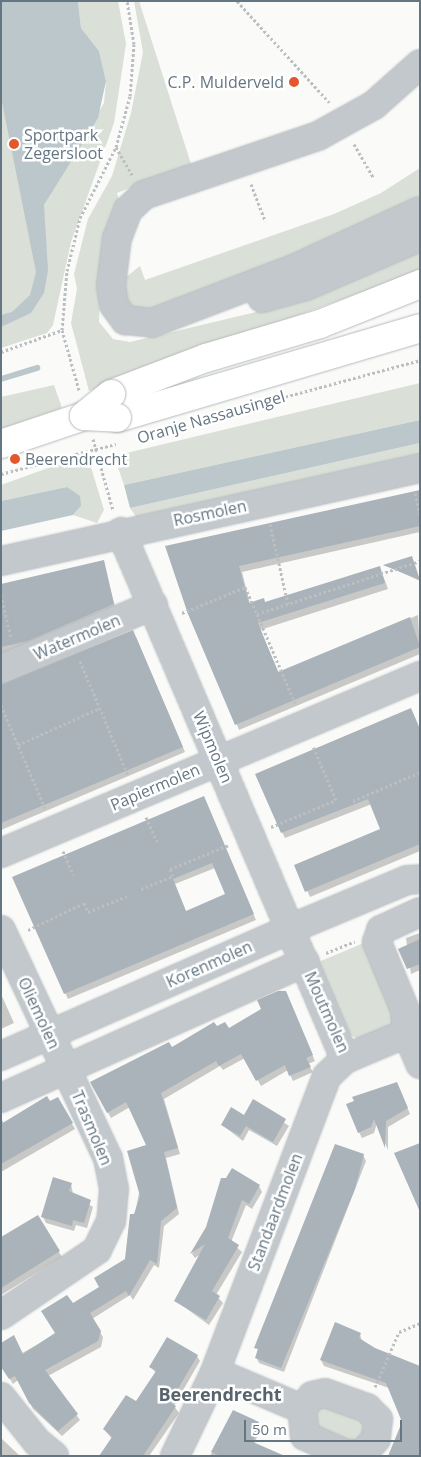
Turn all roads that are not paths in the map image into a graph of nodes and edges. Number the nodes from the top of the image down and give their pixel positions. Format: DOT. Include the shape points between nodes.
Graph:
graph roads {
  1 [pos="420,64"];
  2 [pos="420,211"];
  3 [pos="420,238"];
  4 [pos="420,284"];
  5 [pos="187,311"];
  6 [pos="420,328"];
  7 [pos="117,418"];
  8 [pos="1,444"];
  9 [pos="420,468"];
  10 [pos="121,532"];
  11 [pos="1,561"];
  12 [pos="156,614"];
  13 [pos="9,666"];
  14 [pos="420,676"];
  15 [pos="219,761"];
  16 [pos="1,853"];
  17 [pos="420,879"];
  18 [pos="420,912"];
  19 [pos="290,929"];
  20 [pos="4,935"];
  21 [pos="305,962"];
  22 [pos="406,1022"];
  23 [pos="48,1035"];
  24 [pos="1,1056"];
  25 [pos="345,1059"];
  26 [pos="420,1064"];
  27 [pos="67,1068"];
  28 [pos="1,1098"];
  29 [pos="1,1315"];
  30 [pos="215,1372"];
  31 [pos="1,1397"];
  32 [pos="302,1409"];
  33 [pos="54,1456"];
  34 [pos="175,1456"];
  1 -- 5 [label="street" via="374,105 342,124 244,163 144,196 128,210 117,238 111,286 114,305 125,320 135,324"];
  2 -- 5 [label="street" via="306,264"];
  3 -- 5 [label="street" via="306,286 246,303"];
  4 -- 7 [label="main road, Oranje Nassausingel" via="320,324 206,358"];
  6 -- 7 [label="main road, Oranje Nassausingel"];
  7 -- 8 [label="main road, Oranje Nassausingel, bridge" via="81,417"];
  9 -- 10 [label="street, Rosmolen"];
  10 -- 11 [label="street, Rosmolen"];
  10 -- 12 [label="street, Wipmolen"];
  12 -- 13 [label="street, Watermolen" via="71,640"];
  12 -- 15 [label="street, Wipmolen"];
  14 -- 15 [label="street, Papiermolen"];
  15 -- 16 [label="street, Papiermolen"];
  15 -- 19 [label="street, Wipmolen"];
  17 -- 19 [label="street, Korenmolen" via="407,880"];
  18 -- 22 [label="street" via="381,930 377,942"];
  19 -- 21 [label="street, Wipmolen"];
  19 -- 23 [label="street, Korenmolen"];
  20 -- 23 [label="street, Oliemolen"];
  21 -- 25 [label="street, Moutmolen"];
  21 -- 27 [label="street"];
  22 -- 25 [label="street, Moutmolen"];
  22 -- 26 [label="street"];
  23 -- 24 [label="street, Korenmolen"];
  23 -- 27 [label="street, Oliemolen"];
  25 -- 30 [label="street, Standaardmolen" via="326,1076"];
  27 -- 28 [label="street"];
  27 -- 29 [label="street, Trasmolen" via="108,1158 114,1190 111,1220 90,1255"];
  30 -- 32 [label="street"];
  30 -- 34 [label="street, Standaardmolen"];
  31 -- 33 [label="street" via="37,1442"];
  32 -- 32 [label="street" via="312,1396 325,1393 367,1408 378,1419 376,1439 362,1454 346,1454 305,1436"];
}
